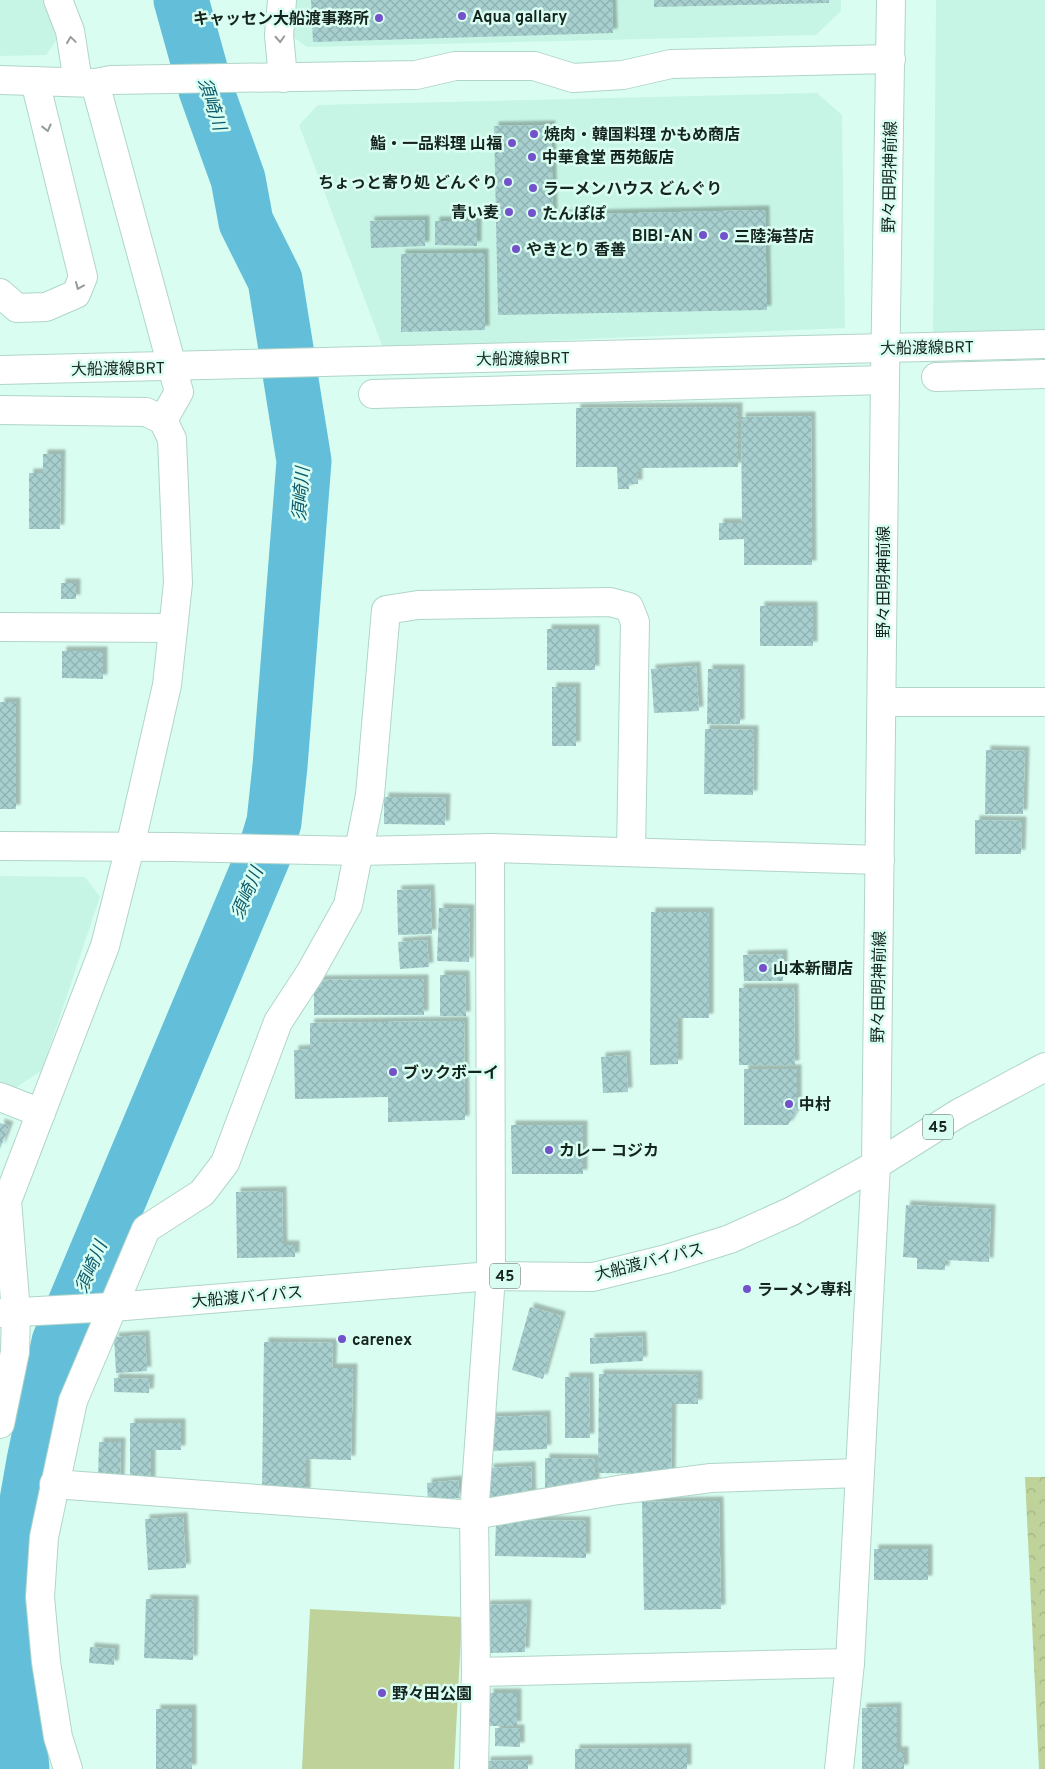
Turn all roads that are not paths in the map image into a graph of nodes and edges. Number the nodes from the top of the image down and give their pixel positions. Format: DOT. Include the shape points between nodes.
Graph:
graph roads {
  1 [pos="58,0"];
  2 [pos="282,0"];
  3 [pos="891,0"];
  4 [pos="891,59"];
  5 [pos="283,78"];
  6 [pos="0,80"];
  7 [pos="35,81"];
  8 [pos="95,82"];
  9 [pos="0,293"];
  10 [pos="1045,344"];
  11 [pos="885,348"];
  12 [pos="173,367"];
  13 [pos="0,370"];
  14 [pos="1045,374"];
  15 [pos="936,377"];
  16 [pos="885,380"];
  17 [pos="374,394"];
  18 [pos="0,410"];
  19 [pos="163,420"];
  20 [pos="0,627"];
  21 [pos="173,628"];
  22 [pos="882,702"];
  23 [pos="1045,702"];
  24 [pos="0,846"];
  25 [pos="130,847"];
  26 [pos="490,848"];
  27 [pos="359,851"];
  28 [pos="631,852"];
  29 [pos="880,860"];
  30 [pos="1045,1067"];
  31 [pos="0,1097"];
  32 [pos="41,1113"];
  33 [pos="876,1165"];
  34 [pos="491,1276"];
  35 [pos="104,1307"];
  36 [pos="15,1312"];
  37 [pos="0,1424"];
  38 [pos="860,1473"];
  39 [pos="54,1484"];
  40 [pos="474,1514"];
  41 [pos="850,1663"];
  42 [pos="476,1672"];
  43 [pos="68,1769"];
  44 [pos="474,1769"];
  45 [pos="839,1769"];
  8 -- 1 [label="main road, one-way"];
  2 -- 5 [label="main road, one-way" via="279,36"];
  3 -- 4 [label="main road, 野々田明神前線"];
  4 -- 5 [label="main road" via="671,64 623,75 573,78 534,66 454,66 416,75"];
  4 -- 11 [label="main road, 野々田明神前線"];
  5 -- 8 [label="main road"];
  6 -- 7 [label="main road"];
  7 -- 8 [label="main road"];
  7 -- 9 [label="main road, one-way" via="83,276 76,294 46,307 17,308"];
  8 -- 12 [label="main road"];
  10 -- 11 [label="main road, 大船渡線BRT"];
  11 -- 12 [label="main road, 大船渡線BRT"];
  11 -- 16 [label="main road, 野々田明神前線"];
  12 -- 13 [label="main road, 大船渡線BRT"];
  12 -- 19 [label="main road" via="180,392"];
  14 -- 15 [label="main road"];
  16 -- 17 [label="main road"];
  16 -- 22 [label="main road, 野々田明神前線"];
  18 -- 19 [label="main road" via="146,412"];
  19 -- 21 [label="main road" via="172,439 178,583"];
  20 -- 21 [label="main road"];
  21 -- 25 [label="main road" via="167,685"];
  22 -- 23 [label="main road"];
  22 -- 29 [label="main road, 野々田明神前線"];
  24 -- 25 [label="main road"];
  25 -- 27 [label="main road"];
  25 -- 32 [label="main road" via="105,946"];
  26 -- 27 [label="main road"];
  26 -- 28 [label="main road"];
  26 -- 34 [label="main road"];
  27 -- 28 [label="main road" via="370,795 386,610 418,604 610,602 629,607 635,622"];
  27 -- 35 [label="main road" via="348,905 278,1022 225,1163 202,1193 146,1229"];
  28 -- 29 [label="main road"];
  29 -- 33 [label="main road, 野々田明神前線"];
  30 -- 33 [label="main road, 大船渡バイパス / 45" via="959,1113"];
  31 -- 32 [label="main road"];
  32 -- 36 [label="main road" via="7,1201"];
  33 -- 34 [label="main road, 大船渡バイパス / 45" via="792,1211 730,1240 666,1259 592,1277"];
  33 -- 38 [label="main road, 野々田明神前線"];
  34 -- 35 [label="main road, 大船渡バイパス / 45"];
  34 -- 40 [label="main road"];
  35 -- 36 [label="main road, 大船渡バイパス / 45"];
  35 -- 39 [label="main road" via="73,1401"];
  36 -- 37 [label="main road" via="15,1352"];
  38 -- 40 [label="main road" via="711,1478"];
  38 -- 41 [label="main road, 野々田明神前線"];
  39 -- 40 [label="main road"];
  39 -- 43 [label="main road" via="44,1537 40,1597 58,1737"];
  40 -- 42 [label="main road"];
  41 -- 42 [label="main road"];
  41 -- 45 [label="main road, 野々田明神前線"];
  42 -- 44 [label="main road"];
}
